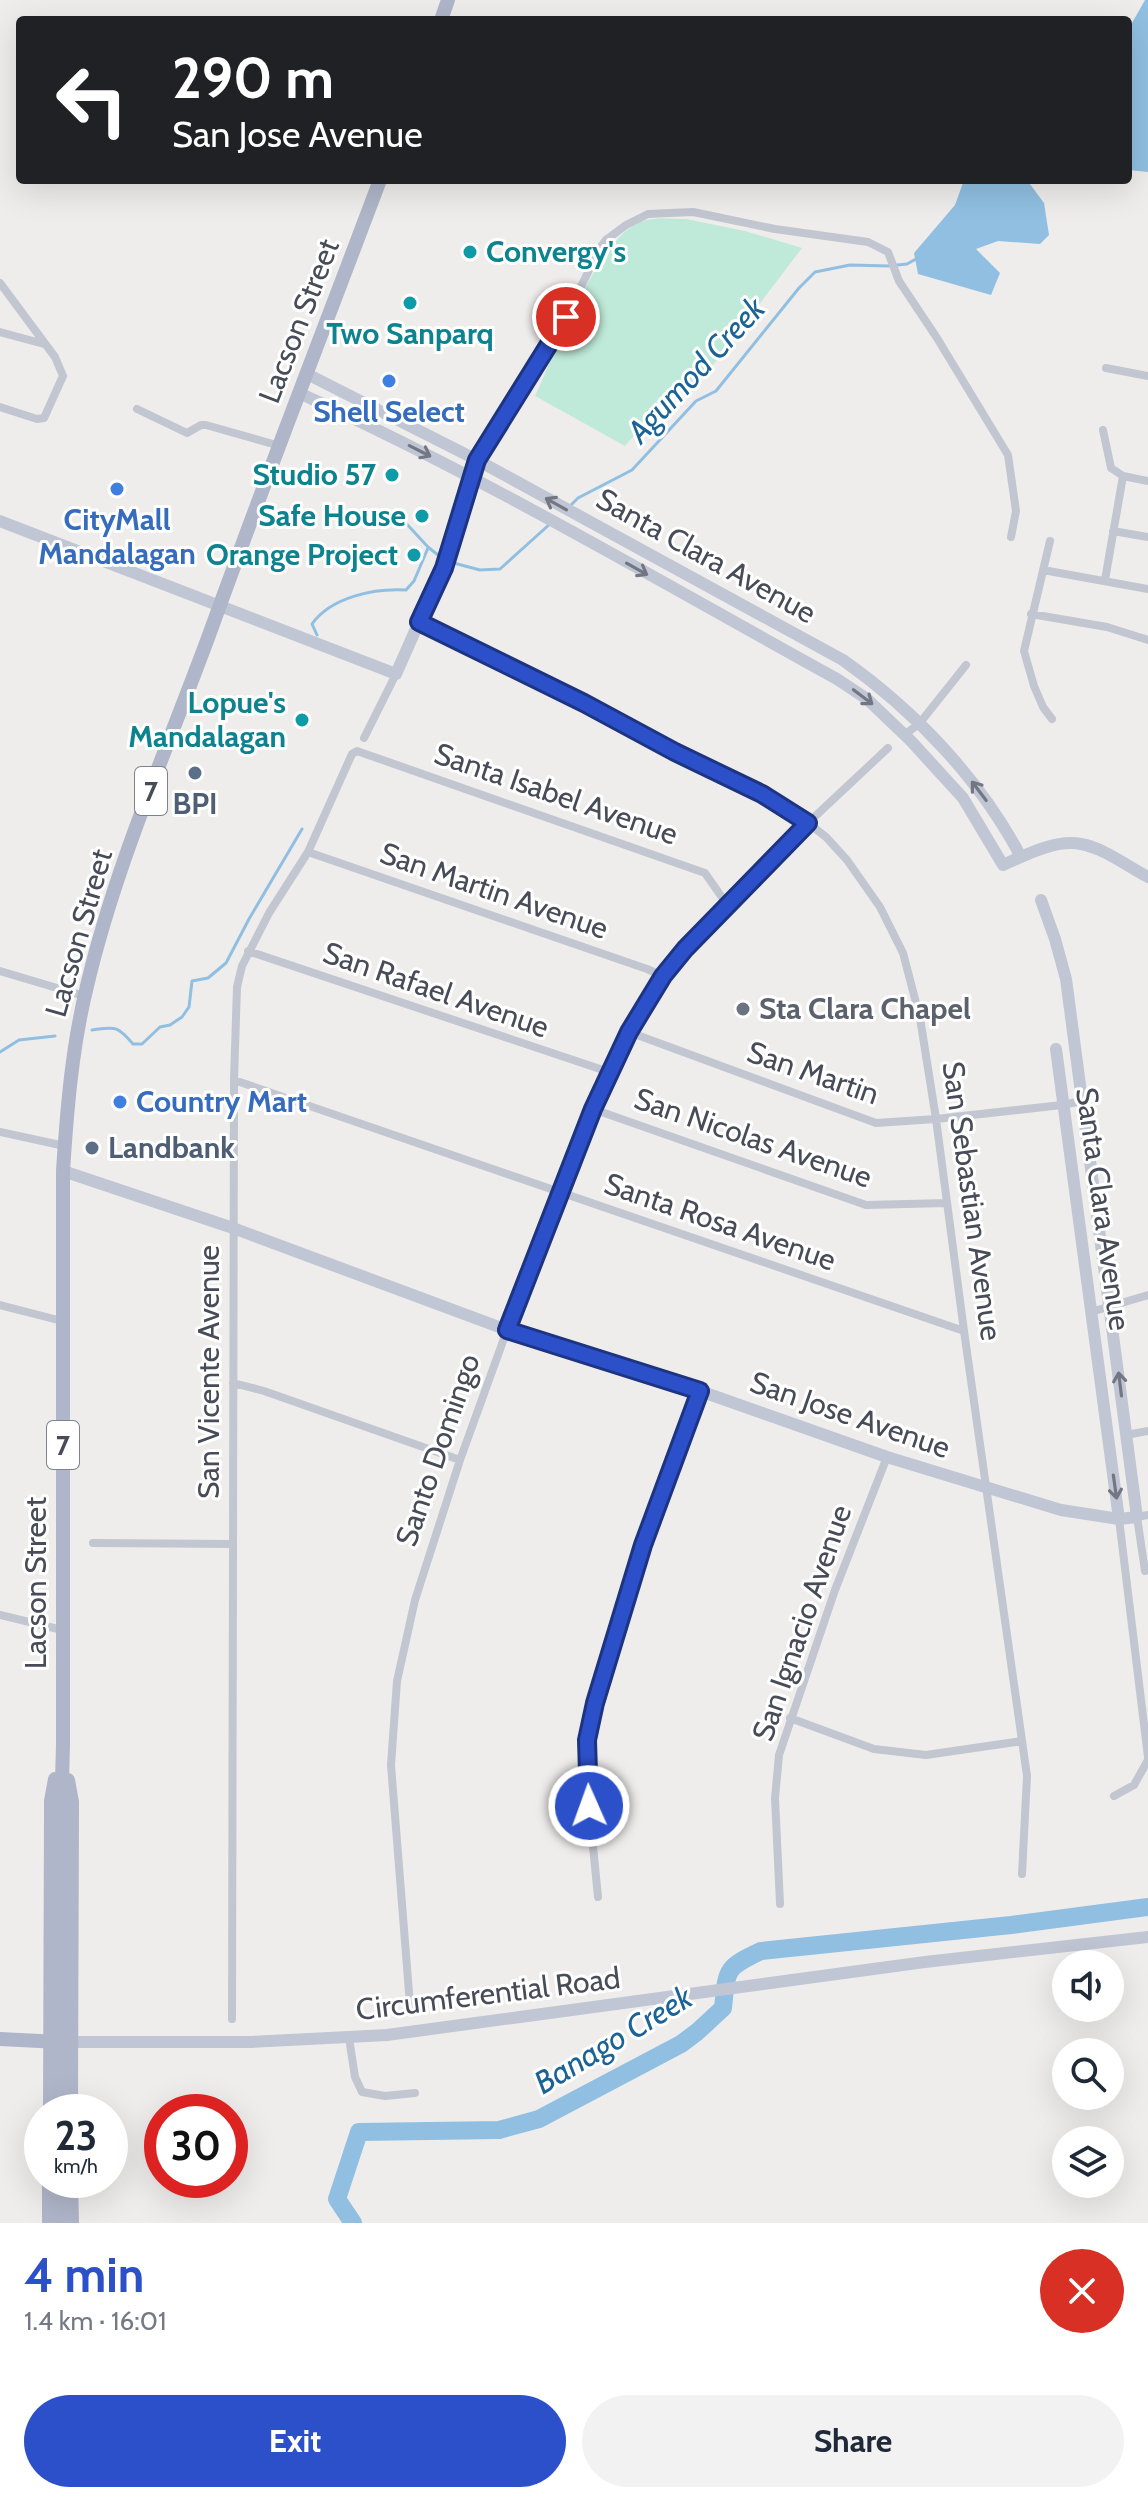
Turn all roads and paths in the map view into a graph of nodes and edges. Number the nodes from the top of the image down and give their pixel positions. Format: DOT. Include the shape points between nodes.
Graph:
graph roads {
  1 [pos="378,184"];
  2 [pos="0,283"];
  3 [pos="0,332"];
  4 [pos="45,344"];
  5 [pos="1106,368"];
  6 [pos="307,374"];
  7 [pos="1148,376"];
  8 [pos="299,393"];
  9 [pos="0,407"];
  10 [pos="137,409"];
  11 [pos="1103,430"];
  12 [pos="280,446"];
  13 [pos="477,460"];
  14 [pos="1123,476"];
  15 [pos="472,478"];
  16 [pos="1148,481"];
  17 [pos="0,521"];
  18 [pos="1113,531"];
  19 [pos="1011,537"];
  20 [pos="1148,537"];
  21 [pos="1050,541"];
  22 [pos="1043,570"];
  23 [pos="1105,580"];
  24 [pos="1148,589"];
  25 [pos="219,605"];
  26 [pos="1031,614"];
  27 [pos="419,622"];
  28 [pos="1148,640"];
  29 [pos="966,665"];
  30 [pos="396,674"];
  31 [pos="1052,719"];
  32 [pos="919,724"];
  33 [pos="904,735"];
  34 [pos="364,738"];
  35 [pos="888,748"];
  36 [pos="352,754"];
  37 [pos="808,823"];
  38 [pos="308,852"];
  39 [pos="1021,857"];
  40 [pos="1148,877"];
  41 [pos="1041,900"];
  42 [pos="728,906"];
  43 [pos="248,951"];
  44 [pos="0,971"];
  45 [pos="663,976"];
  46 [pos="84,996"];
  47 [pos="629,1032"];
  48 [pos="1056,1049"];
  49 [pos="609,1072"];
  50 [pos="234,1080"];
  51 [pos="1082,1101"];
  52 [pos="1062,1105"];
  53 [pos="593,1109"];
  54 [pos="936,1119"];
  55 [pos="0,1132"];
  56 [pos="65,1146"];
  57 [pos="63,1171"];
  58 [pos="559,1191"];
  59 [pos="947,1203"];
  60 [pos="233,1228"];
  61 [pos="1148,1295"];
  62 [pos="0,1305"];
  63 [pos="1110,1308"];
  64 [pos="1091,1312"];
  65 [pos="62,1321"];
  66 [pos="507,1330"];
  67 [pos="964,1331"];
  68 [pos="233,1383"];
  69 [pos="700,1391"];
  70 [pos="1148,1431"];
  71 [pos="1126,1435"];
  72 [pos="887,1457"];
  73 [pos="460,1460"];
  74 [pos="986,1489"];
  75 [pos="1143,1516"];
  76 [pos="1119,1519"];
  77 [pos="93,1543"];
  78 [pos="233,1544"];
  79 [pos="1145,1571"];
  80 [pos="0,1615"];
  81 [pos="62,1630"];
  82 [pos="790,1718"];
  83 [pos="1022,1741"];
  84 [pos="63,1744"];
  85 [pos="1148,1759"];
  86 [pos="1114,1796"];
  87 [pos="1022,1874"];
  88 [pos="598,1897"];
  89 [pos="780,1904"];
  90 [pos="1148,1937"];
  91 [pos="410,2005"];
  92 [pos="232,2019"];
  93 [pos="349,2038"];
  94 [pos="0,2039"];
  95 [pos="50,2042"];
  96 [pos="71,2042"];
  97 [pos="415,2093"];
  98 [pos="50,2094"];
  99 [pos="60,2094"];
  100 [pos="71,2094"];
  101 [pos="49,2198"];
  102 [pos="60,2198"];
  103 [pos="71,2198"];
  104 [pos="49,2223"];
  105 [pos="60,2223"];
  106 [pos="72,2223"];
  1 -- 6 [label="main road, Lacson Street / 7"];
  2 -- 4 [label="street"];
  3 -- 4 [label="street"];
  4 -- 9 [label="street" via="63,376 46,416 37,419"];
  5 -- 7 [label="street"];
  6 -- 8 [label="main road, Lacson Street / 7"];
  6 -- 13 [label="street, Santa Clara Avenue"];
  8 -- 12 [label="main road, Lacson Street / 7"];
  8 -- 15 [label="street, Santa Clara Avenue, one-way"];
  10 -- 12 [label="street" via="187,433 206,425"];
  11 -- 14 [label="street" via="1111,468"];
  12 -- 25 [label="main road, Lacson Street / 7"];
  13 -- 15 [label="street"];
  13 -- 19 [label="street" via="566,317 606,240 648,214 693,212 868,242 888,252 898,277 1008,455 1016,511"];
  32 -- 13 [label="street, Santa Clara Avenue, one-way" via="878,684 843,660"];
  14 -- 16 [label="street"];
  14 -- 18 [label="street"];
  15 -- 27 [label="street" via="444,568"];
  15 -- 33 [label="street, Santa Clara Avenue, one-way" via="837,679"];
  17 -- 25 [label="street"];
  18 -- 20 [label="street"];
  18 -- 23 [label="street"];
  21 -- 22 [label="street"];
  22 -- 23 [label="street"];
  22 -- 26 [label="street"];
  23 -- 24 [label="street"];
  25 -- 30 [label="street"];
  25 -- 46 [label="main road, Lacson Street / 7" via="111,900"];
  26 -- 28 [label="street"];
  26 -- 31 [label="street" via="1026,661"];
  27 -- 30 [label="street"];
  27 -- 37 [label="street, San Sebastian Avenue" via="762,794"];
  29 -- 32 [label="street"];
  30 -- 34 [label="street"];
  32 -- 33 [label="street"];
  39 -- 32 [label="street, Santa Clara Avenue, one-way" via="977,787"];
  33 -- 39 [label="street, Santa Clara Avenue" via="963,798 1003,865"];
  35 -- 37 [label="street, Santo Domingo"];
  36 -- 38 [label="street, San Vicente Avenue"];
  36 -- 42 [label="street, Santa Isabel Avenue" via="362,751 705,873"];
  37 -- 42 [label="street, Santo Domingo"];
  37 -- 54 [label="street, San Sebastian Avenue" via="847,860 880,907 903,953 920,1018"];
  38 -- 43 [label="street, San Vicente Avenue"];
  38 -- 45 [label="street, San Martin Avenue"];
  39 -- 40 [label="street" via="1082,844"];
  41 -- 51 [label="street, Santa Clara Avenue" via="1066,979"];
  42 -- 45 [label="street, Santo Domingo"];
  43 -- 49 [label="street, San Rafael Avenue"];
  43 -- 50 [label="street, San Vicente Avenue" via="237,987"];
  44 -- 46 [label="street"];
  45 -- 47 [label="street, Santo Domingo"];
  46 -- 56 [label="main road, Lacson Street / 7"];
  47 -- 49 [label="street, Santo Domingo"];
  47 -- 54 [label="street, San Martin" via="876,1123"];
  48 -- 52 [label="street, Santa Clara Avenue"];
  49 -- 53 [label="street, Santo Domingo"];
  50 -- 58 [label="street, Santa Rosa Avenue"];
  50 -- 60 [label="street, San Vicente Avenue"];
  51 -- 52 [label="street, San Martin"];
  51 -- 63 [label="street, Santa Clara Avenue"];
  52 -- 54 [label="street, San Martin"];
  52 -- 64 [label="street, Santa Clara Avenue"];
  53 -- 58 [label="street, Santo Domingo"];
  53 -- 59 [label="street, San Nicolas Avenue" via="866,1205"];
  54 -- 59 [label="street, San Sebastian Avenue"];
  55 -- 56 [label="street"];
  56 -- 57 [label="main road, Lacson Street / 7"];
  57 -- 60 [label="street, San Jose Avenue"];
  57 -- 65 [label="main road, Lacson Street / 7"];
  58 -- 66 [label="street, Santo Domingo"];
  58 -- 67 [label="street, Santa Rosa Avenue"];
  59 -- 67 [label="street, San Sebastian Avenue"];
  60 -- 66 [label="street, San Jose Avenue"];
  60 -- 68 [label="street, San Vicente Avenue"];
  61 -- 63 [label="street"];
  62 -- 65 [label="street"];
  63 -- 64 [label="street"];
  71 -- 63 [label="street, Santa Clara Avenue, one-way"];
  64 -- 76 [label="street, Santa Clara Avenue, one-way"];
  65 -- 81 [label="main road, Lacson Street / 7"];
  66 -- 69 [label="street, San Jose Avenue"];
  66 -- 73 [label="street, Santo Domingo"];
  67 -- 74 [label="street, San Sebastian Avenue"];
  68 -- 73 [label="street"];
  68 -- 78 [label="street, San Vicente Avenue"];
  69 -- 72 [label="street, San Jose Avenue"];
  69 -- 88 [label="street" via="643,1545 587,1740"];
  70 -- 71 [label="street"];
  71 -- 75 [label="street, Santa Clara Avenue"];
  72 -- 74 [label="street, San Jose Avenue"];
  72 -- 82 [label="street, San Ignacio Avenue"];
  73 -- 91 [label="street, Santo Domingo" via="415,1600 397,1681 391,1765"];
  74 -- 76 [label="street, San Jose Avenue"];
  74 -- 83 [label="street, San Sebastian Avenue"];
  75 -- 76 [label="street, San Jose Avenue"];
  75 -- 79 [label="street, Santa Clara Avenue"];
  76 -- 85 [label="street, Santa Clara Avenue"];
  77 -- 78 [label="street"];
  78 -- 92 [label="street, San Vicente Avenue"];
  80 -- 81 [label="street"];
  81 -- 84 [label="main road, Lacson Street / 7"];
  82 -- 83 [label="street" via="874,1749 926,1755"];
  82 -- 89 [label="street, San Ignacio Avenue" via="776,1775"];
  83 -- 87 [label="street, San Sebastian Avenue" via="1027,1795"];
  84 -- 95 [label="main road, Lacson Street / 7" via="51,1801"];
  84 -- 96 [label="main road, Lacson Street / 7" via="72,1802"];
  84 -- 99 [label="main road, Lacson Street / 7, bridge"];
  85 -- 86 [label="street" via="1134,1785"];
  90 -- 93 [label="street, Circumferential Road"];
  93 -- 96 [label="street, Circumferential Road"];
  93 -- 97 [label="street" via="362,2092"];
  94 -- 95 [label="main road"];
  95 -- 96 [label="main road"];
  95 -- 98 [label="main road, Lacson Street / 7"];
  96 -- 100 [label="main road, Lacson Street / 7"];
  101 -- 104 [label="main road"];
  102 -- 105 [label="main road"];
  103 -- 106 [label="main road"];
}
